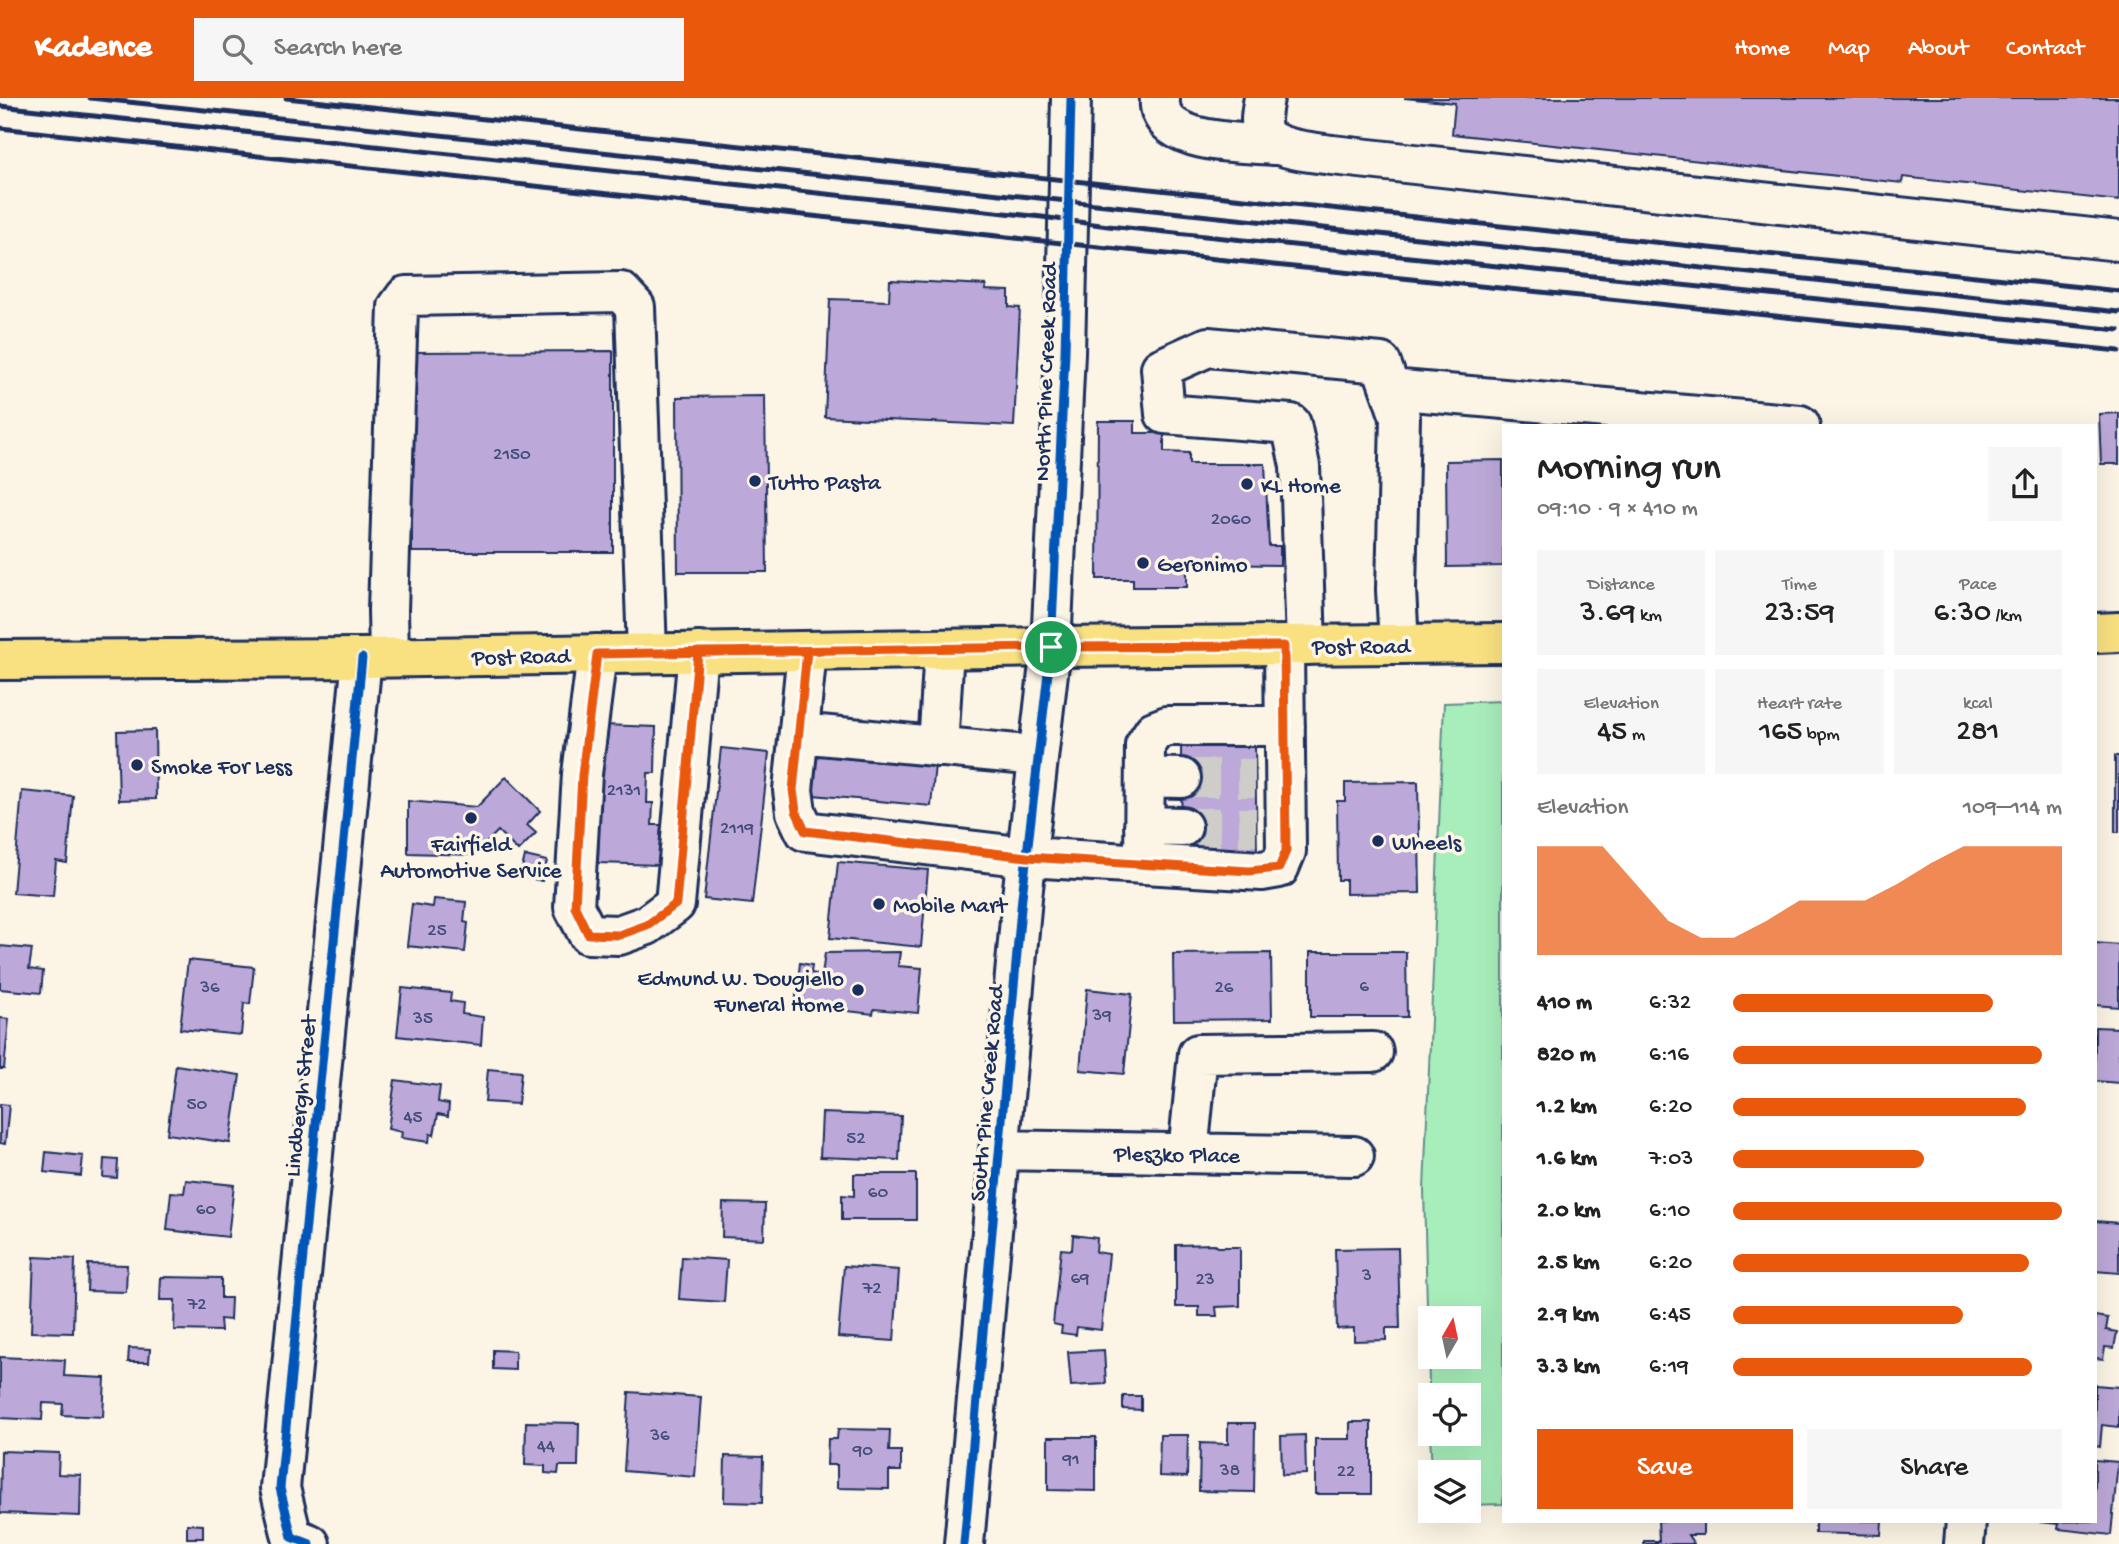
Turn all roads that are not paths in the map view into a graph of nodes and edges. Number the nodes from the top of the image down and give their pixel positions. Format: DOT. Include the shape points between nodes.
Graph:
graph roads {
  1 [pos="1071,98"];
  2 [pos="1160,98"];
  3 [pos="1264,98"];
  4 [pos="1275,145"];
  5 [pos="2119,241"];
  6 [pos="1390,389"];
  7 [pos="1789,424"];
  8 [pos="2119,632"];
  9 [pos="2097,633"];
  10 [pos="1502,643"];
  11 [pos="1399,644"];
  12 [pos="1295,645"];
  13 [pos="1051,647"];
  14 [pos="944,649"];
  15 [pos="807,651"];
  16 [pos="698,652"];
  17 [pos="647,653"];
  18 [pos="597,654"];
  19 [pos="375,657"];
  20 [pos="0,660"];
  21 [pos="1285,726"];
  22 [pos="799,733"];
  23 [pos="938,747"];
  24 [pos="1038,756"];
  25 [pos="1144,826"];
  26 [pos="1182,827"];
  27 [pos="1027,857"];
  28 [pos="1144,864"];
  29 [pos="1373,1052"];
  30 [pos="999,1150"];
  31 [pos="1188,1153"];
  32 [pos="1354,1156"];
  33 [pos="1966,1523"];
  34 [pos="301,1540"];
  35 [pos="964,1544"];
  36 [pos="1964,1544"];
  1 -- 13 [label="street, North Pine Creek Road"];
  2 -- 4 [label="street" via="1169,125 1190,136"];
  3 -- 4 [label="street" via="1261,124 1264,135"];
  4 -- 5 [label="street"];
  6 -- 7 [label="street"];
  6 -- 11 [label="street" via="1400,417"];
  6 -- 12 [label="street" via="1381,363 1208,347 1161,368 1165,414 1291,424 1300,466"];
  8 -- 9 [label="main road"];
  10 -- 11 [label="main road, Post Road"];
  11 -- 12 [label="main road, Post Road"];
  12 -- 13 [label="main road, Post Road"];
  12 -- 21 [label="street"];
  13 -- 14 [label="main road, Post Road"];
  13 -- 24 [label="street, South Pine Creek Road"];
  14 -- 15 [label="main road, Post Road"];
  14 -- 23 [label="street"];
  15 -- 16 [label="main road, Post Road"];
  15 -- 22 [label="street"];
  16 -- 17 [label="main road, Post Road"];
  16 -- 18 [label="street" via="676,904 647,925 619,935 588,934 575,907 582,775"];
  17 -- 18 [label="main road, Post Road"];
  17 -- 19 [label="street, Lindbergh Street" via="635,307 621,292 406,296 398,307 388,610"];
  18 -- 19 [label="main road, Post Road"];
  19 -- 20 [label="main road, Post Road"];
  19 -- 34 [label="street, Lindbergh Street" via="280,1488"];
  21 -- 25 [label="street" via="1167,726 1154,731 1145,745 1163,778"];
  21 -- 28 [label="street" via="1270,778 1271,827 1286,851 1279,868 1249,871"];
  22 -- 23 [label="street"];
  22 -- 27 [label="street" via="793,790 805,831"];
  23 -- 24 [label="street"];
  24 -- 27 [label="street, South Pine Creek Road"];
  25 -- 26 [label="street"];
  25 -- 28 [label="street"];
  27 -- 28 [label="street"];
  27 -- 30 [label="street, South Pine Creek Road"];
  29 -- 31 [label="street" via="1198,1054"];
  30 -- 31 [label="street, Pleszko Place"];
  30 -- 35 [label="street, South Pine Creek Road"];
  31 -- 32 [label="street, Pleszko Place"];
  33 -- 36 [label="street"];
}
